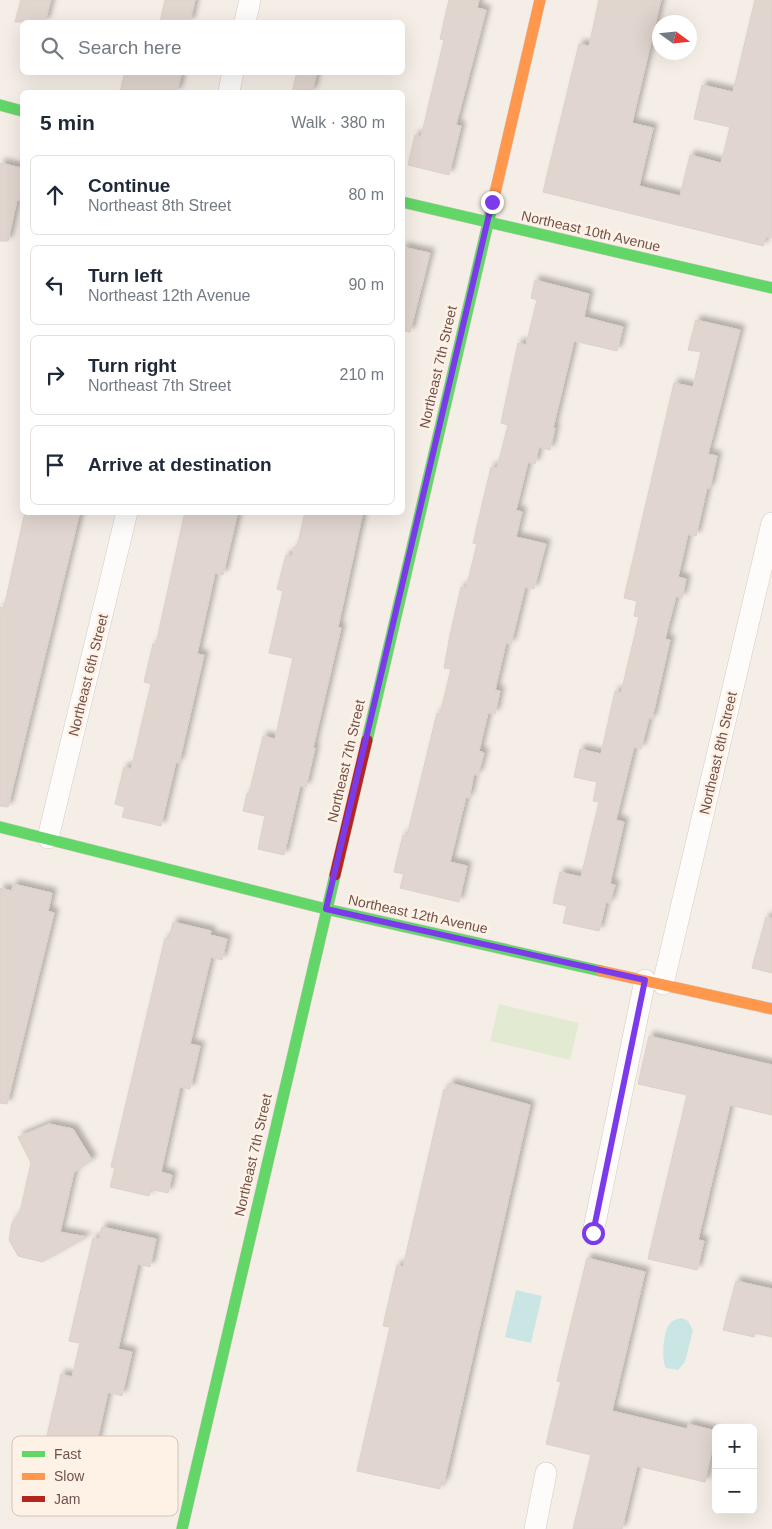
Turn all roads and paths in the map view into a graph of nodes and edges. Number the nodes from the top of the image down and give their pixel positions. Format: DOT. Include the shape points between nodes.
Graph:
graph roads {
  1 [pos="250,0"];
  2 [pos="540,0"];
  3 [pos="245,20"];
  4 [pos="232,75"];
  5 [pos="229,90"];
  6 [pos="0,105"];
  7 [pos="20,110"];
  8 [pos="405,203"];
  9 [pos="488,223"];
  10 [pos="772,288"];
  11 [pos="126,515"];
  12 [pos="772,523"];
  13 [pos="0,827"];
  14 [pos="48,838"];
  15 [pos="326,909"];
  16 [pos="654,982"];
  17 [pos="772,1009"];
  18 [pos="593,1233"];
  19 [pos="546,1473"];
  20 [pos="182,1529"];
  21 [pos="534,1529"];
  1 -- 3 [label="street"];
  2 -- 9 [label="street, Northeast 7th Street"];
  4 -- 5 [label="street"];
  6 -- 7 [label="street"];
  8 -- 9 [label="street, Northeast 10th Avenue"];
  9 -- 10 [label="street, Northeast 10th Avenue"];
  9 -- 15 [label="street, Northeast 7th Street"];
  11 -- 14 [label="street, Northeast 6th Street"];
  12 -- 16 [label="street, Northeast 8th Street"];
  13 -- 14 [label="street, Northeast 12th Avenue"];
  14 -- 15 [label="street, Northeast 12th Avenue"];
  15 -- 16 [label="street, Northeast 12th Avenue"];
  15 -- 20 [label="street, Northeast 7th Street"];
  16 -- 17 [label="street, Northeast 12th Avenue"];
  16 -- 18 [label="street, Northeast 8th Street"];
  19 -- 21 [label="street"];
}
